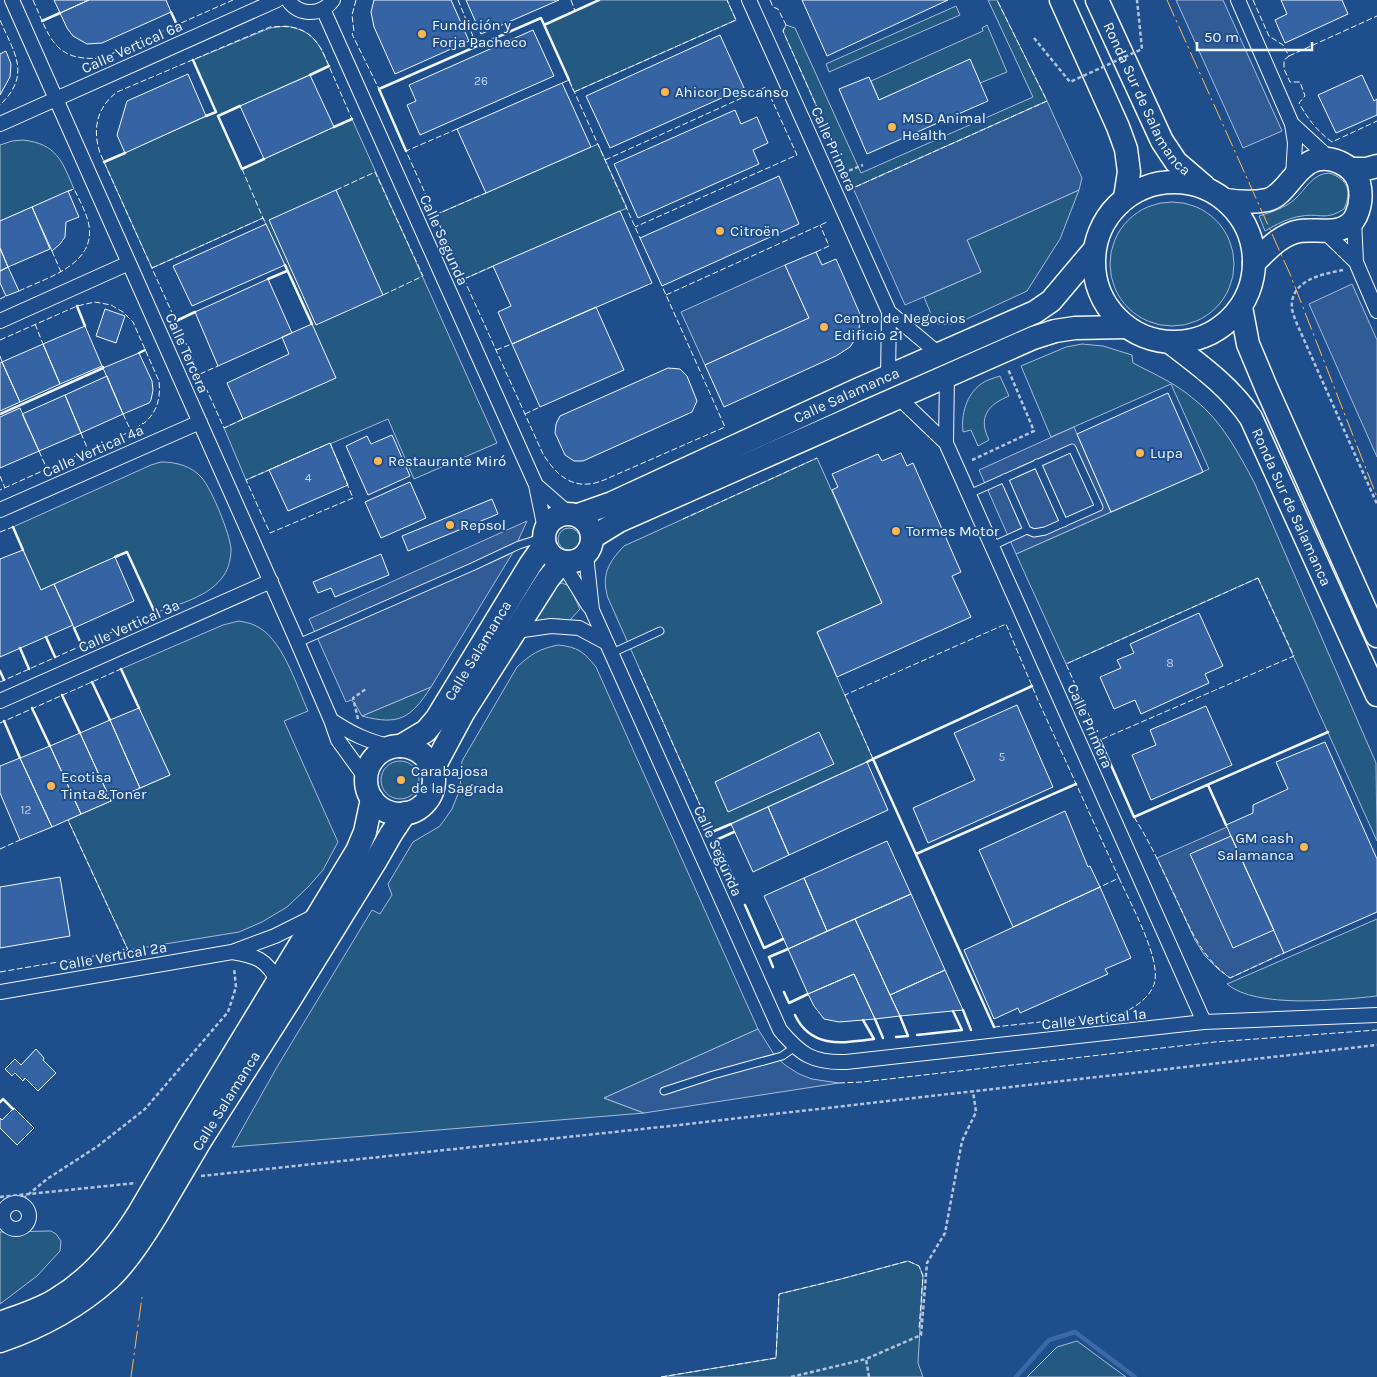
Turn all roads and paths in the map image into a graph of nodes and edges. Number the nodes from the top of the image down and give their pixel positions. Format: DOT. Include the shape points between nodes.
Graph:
graph roads {
  1 [pos="12,0"];
  2 [pos="278,0"];
  3 [pos="288,0"];
  4 [pos="749,0"];
  5 [pos="1061,0"];
  6 [pos="1097,0"];
  7 [pos="1137,0"];
  8 [pos="1238,0"];
  9 [pos="328,4"];
  10 [pos="1034,38"];
  11 [pos="56,99"];
  12 [pos="0,124"];
  13 [pos="1292,124"];
  14 [pos="1331,160"];
  15 [pos="863,165"];
  16 [pos="1377,166"];
  17 [pos="1351,169"];
  18 [pos="843,173"];
  19 [pos="1293,176"];
  20 [pos="1369,187"];
  21 [pos="1217,195"];
  22 [pos="1125,198"];
  23 [pos="1354,220"];
  24 [pos="1325,232"];
  25 [pos="1094,250"];
  26 [pos="129,263"];
  27 [pos="1254,263"];
  28 [pos="1357,263"];
  29 [pos="1373,292"];
  30 [pos="1241,306"];
  31 [pos="1377,311"];
  32 [pos="889,312"];
  33 [pos="0,320"];
  34 [pos="1126,327"];
  35 [pos="1172,343"];
  36 [pos="944,365"];
  37 [pos="1007,367"];
  38 [pos="893,387"];
  39 [pos="200,422"];
  40 [pos="946,443"];
  41 [pos="972,460"];
  42 [pos="1037,464"];
  43 [pos="1004,478"];
  44 [pos="536,485"];
  45 [pos="969,494"];
  46 [pos="1377,504"];
  47 [pos="0,510"];
  48 [pos="573,514"];
  49 [pos="1064,522"];
  50 [pos="1027,530"];
  51 [pos="544,537"];
  52 [pos="590,546"];
  53 [pos="992,546"];
  54 [pos="562,562"];
  55 [pos="270,581"];
  56 [pos="592,610"];
  57 [pos="516,631"];
  58 [pos="660,631"];
  59 [pos="1377,636"];
  60 [pos="298,643"];
  61 [pos="609,648"];
  62 [pos="366,689"];
  63 [pos="1377,695"];
  64 [pos="0,702"];
  65 [pos="358,719"];
  66 [pos="332,720"];
  67 [pos="397,746"];
  68 [pos="433,769"];
  69 [pos="369,789"];
  70 [pos="405,814"];
  71 [pos="318,915"];
  72 [pos="232,952"];
  73 [pos="234,968"];
  74 [pos="278,981"];
  75 [pos="0,992"];
  76 [pos="1377,1015"];
  77 [pos="1204,1022"];
  78 [pos="1377,1045"];
  79 [pos="795,1047"];
  80 [pos="816,1060"];
  81 [pos="664,1091"];
  82 [pos="973,1091"];
  83 [pos="194,1135"];
  84 [pos="199,1176"];
  85 [pos="140,1182"];
  86 [pos="0,1197"];
  87 [pos="22,1199"];
  88 [pos="147,1216"];
  89 [pos="2,1218"];
  90 [pos="0,1323"];
  91 [pos="0,1341"];
  92 [pos="866,1359"];
  93 [pos="791,1377"];
  94 [pos="869,1377"];
  1 -- 11 [label="street, Calle Tercera"];
  2 -- 11 [label="street, Calle Vertical 6ª"];
  3 -- 9 [label="street" via="302,11 316,12"];
  4 -- 32 [label="street, Calle Primera"];
  5 -- 22 [label="main road" via="1126,149 1129,172"];
  6 -- 21 [label="main road, Ronda Sur de Salamanca" via="1162,141 1176,162"];
  7 -- 10 [label="path, bridge" via="1142,48 1070,82"];
  8 -- 13 [label="street"];
  9 -- 44 [label="street, Calle Segunda"];
  11 -- 12 [label="street, Calle Vertical 6ª"];
  11 -- 26 [label="street, Calle Tercera"];
  13 -- 14 [label="street"];
  13 -- 19 [label="street" via="1295,143"];
  14 -- 17 [label="main road"];
  14 -- 19 [label="main road" via="1312,161"];
  15 -- 18 [label="path"];
  16 -- 17 [label="main road"];
  17 -- 20 [label="main road" via="1358,180"];
  19 -- 21 [label="main road" via="1278,194 1268,200 1246,202"];
  20 -- 23 [label="main road"];
  21 -- 22 [label="main road, Ronda Sur de Salamanca" via="1180,182 1151,185"];
  21 -- 27 [label="main road, Ronda Sur de Salamanca" via="1237,213 1246,228"];
  22 -- 25 [label="main road, Ronda Sur de Salamanca" via="1110,212"];
  23 -- 24 [label="main road" via="1344,227"];
  23 -- 28 [label="street"];
  24 -- 27 [label="main road" via="1300,231 1289,235 1276,242"];
  24 -- 28 [label="street"];
  25 -- 34 [label="main road, Ronda Sur de Salamanca" via="1095,279 1106,306"];
  25 -- 36 [label="main road, Calle Salamanca" via="1051,301"];
  26 -- 33 [label="street"];
  26 -- 39 [label="street, Calle Tercera"];
  27 -- 30 [label="main road, Ronda Sur de Salamanca" via="1251,286"];
  28 -- 29 [label="street"];
  28 -- 46 [label="path" via="1310,278 1294,296 1292,308"];
  29 -- 31 [label="street"];
  30 -- 35 [label="main road, Ronda Sur de Salamanca" via="1222,327 1199,339"];
  30 -- 59 [label="main road, Ronda Sur de Salamanca" via="1248,344"];
  32 -- 36 [label="street, Calle Primera"];
  32 -- 38 [label="street, Calle Primera"];
  34 -- 35 [label="main road, Ronda Sur de Salamanca" via="1148,339"];
  34 -- 36 [label="main road, Calle Salamanca" via="1055,330"];
  35 -- 63 [label="main road, Ronda Sur de Salamanca" via="1215,376 1251,418"];
  36 -- 38 [label="main road, Calle Salamanca"];
  36 -- 40 [label="street, Calle Primera"];
  37 -- 41 [label="path" via="1034,431"];
  38 -- 40 [label="street, Calle Primera"];
  38 -- 48 [label="main road, Calle Salamanca" via="612,503"];
  38 -- 52 [label="main road, Calle Salamanca" via="619,521"];
  39 -- 47 [label="street, Calle Vertical 4ª"];
  39 -- 55 [label="street, Calle Tercera"];
  40 -- 45 [label="street, Calle Primera"];
  42 -- 43 [label="lane"];
  42 -- 49 [label="lane"];
  42 -- 49 [label="lane" via="1072,448 1099,506"];
  43 -- 45 [label="lane"];
  43 -- 50 [label="lane"];
  44 -- 48 [label="street, Calle Segunda"];
  44 -- 51 [label="street, Calle Segunda"];
  45 -- 53 [label="street, Calle Primera"];
  48 -- 51 [label="main road" via="554,517"];
  48 -- 52 [label="main road" via="589,524"];
  49 -- 50 [label="lane" via="1034,534"];
  50 -- 53 [label="lane"];
  51 -- 54 [label="main road" via="551,556"];
  51 -- 60 [label="lane" via="519,545"];
  51 -- 67 [label="main road, Calle Salamanca" via="437,718 426,731"];
  52 -- 54 [label="main road" via="575,560"];
  52 -- 56 [label="street, Calle Segunda"];
  53 -- 77 [label="street, Calle Primera"];
  54 -- 56 [label="street, Calle Segunda"];
  54 -- 57 [label="main road, Calle Salamanca"];
  55 -- 60 [label="street, Calle Tercera"];
  55 -- 64 [label="street, Calle Vertical 3ª"];
  56 -- 61 [label="street, Calle Segunda"];
  57 -- 61 [label="street" via="551,626 579,628"];
  57 -- 68 [label="main road, Calle Salamanca" via="463,713"];
  58 -- 61 [label="lane"];
  60 -- 66 [label="street, Calle Tercera"];
  61 -- 79 [label="street, Calle Segunda" via="780,1030"];
  62 -- 65 [label="path" via="353,698"];
  66 -- 67 [label="street" via="369,742"];
  66 -- 69 [label="street, Calle Tercera" via="338,740"];
  67 -- 68 [label="main road" via="417,750"];
  67 -- 69 [label="main road" via="376,756 368,771"];
  68 -- 70 [label="main road" via="434,784 429,798 419,808"];
  69 -- 70 [label="main road" via="383,809"];
  69 -- 71 [label="main road, Calle Salamanca" via="366,832"];
  70 -- 83 [label="main road, Calle Salamanca" via="289,1001"];
  71 -- 72 [label="street, Calle Vertical 2ª"];
  71 -- 74 [label="main road, Calle Salamanca"];
  72 -- 74 [label="street, Calle Vertical 2ª" via="251,955 269,966"];
  72 -- 75 [label="street, Calle Vertical 2ª"];
  73 -- 87 [label="path" via="236,987 228,1012 145,1109"];
  74 -- 83 [label="main road, Calle Salamanca"];
  76 -- 77 [label="street, Calle Vertical 1ª"];
  77 -- 80 [label="street, Calle Vertical 1ª" via="846,1062"];
  78 -- 82 [label="path"];
  79 -- 80 [label="street, Calle Segunda"];
  79 -- 81 [label="lane" via="782,1056"];
  82 -- 84 [label="path"];
  82 -- 92 [label="path" via="976,1112 962,1141 945,1233 927,1263 921,1335"];
  83 -- 88 [label="main road, Calle Salamanca, bridge"];
  85 -- 87 [label="path"];
  86 -- 87 [label="path"];
  87 -- 89 [label="street" via="6,1208"];
  87 -- 89 [label="street" via="29,1215 24,1227 15,1230"];
  88 -- 90 [label="main road, Calle Salamanca" via="78,1284 56,1300"];
  88 -- 91 [label="main road, Calle Salamanca" via="144,1236 111,1277 69,1310 32,1330"];
  92 -- 93 [label="path"];
  92 -- 94 [label="path"];
}
